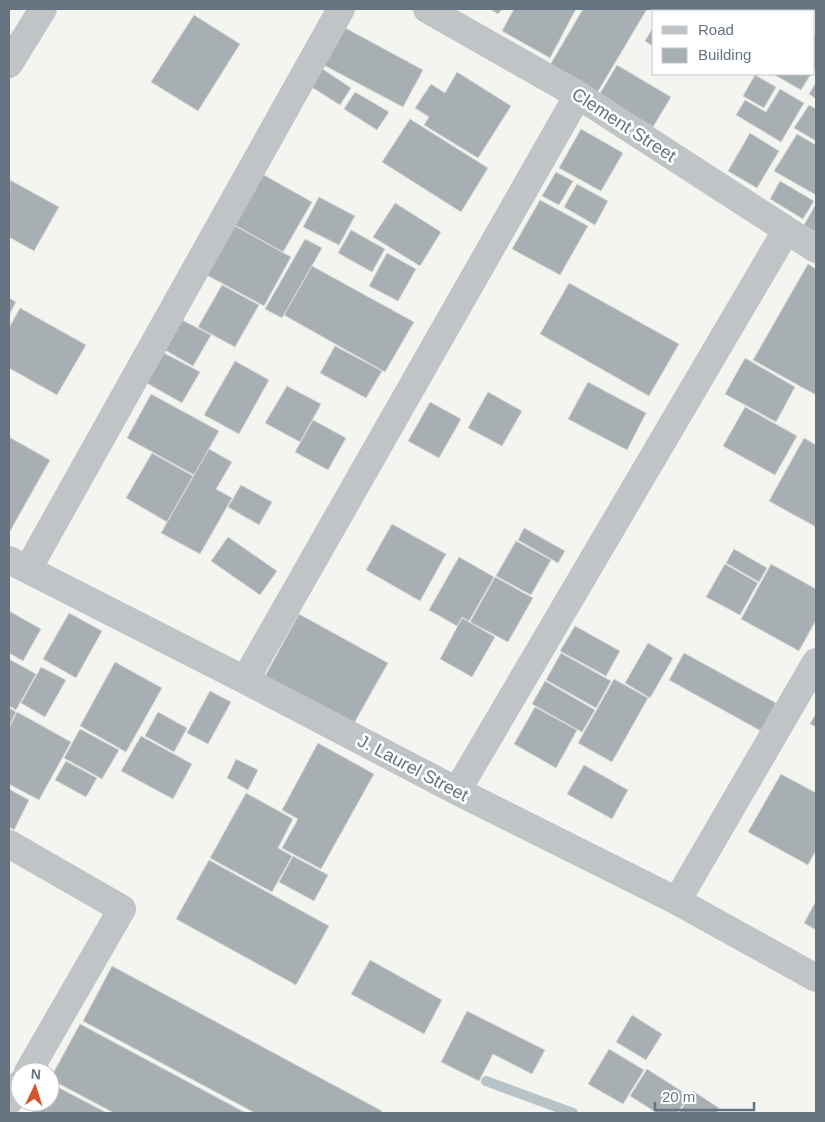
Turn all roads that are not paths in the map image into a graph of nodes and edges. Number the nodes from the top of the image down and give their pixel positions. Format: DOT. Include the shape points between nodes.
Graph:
graph roads {
  1 [pos="43,9"];
  2 [pos="341,9"];
  3 [pos="427,9"];
  4 [pos="13,46"];
  5 [pos="578,95"];
  6 [pos="786,231"];
  7 [pos="816,250"];
  8 [pos="18,564"];
  9 [pos="816,662"];
  10 [pos="245,680"];
  11 [pos="457,791"];
  12 [pos="9,844"];
  13 [pos="677,901"];
  14 [pos="816,978"];
  15 [pos="34,1062"];
  1 -- 4 [label="street"];
  2 -- 8 [label="street"];
  3 -- 5 [label="street, Clement Street"];
  5 -- 6 [label="street, Clement Street"];
  5 -- 10 [label="street"];
  6 -- 7 [label="street, Clement Street"];
  6 -- 11 [label="street"];
  8 -- 10 [label="street, J. Laurel Street"];
  9 -- 13 [label="street"];
  10 -- 11 [label="street, J. Laurel Street"];
  11 -- 13 [label="street, J. Laurel Street"];
  12 -- 15 [label="street" via="122,909"];
  13 -- 14 [label="street, J. Laurel Street"];
}
